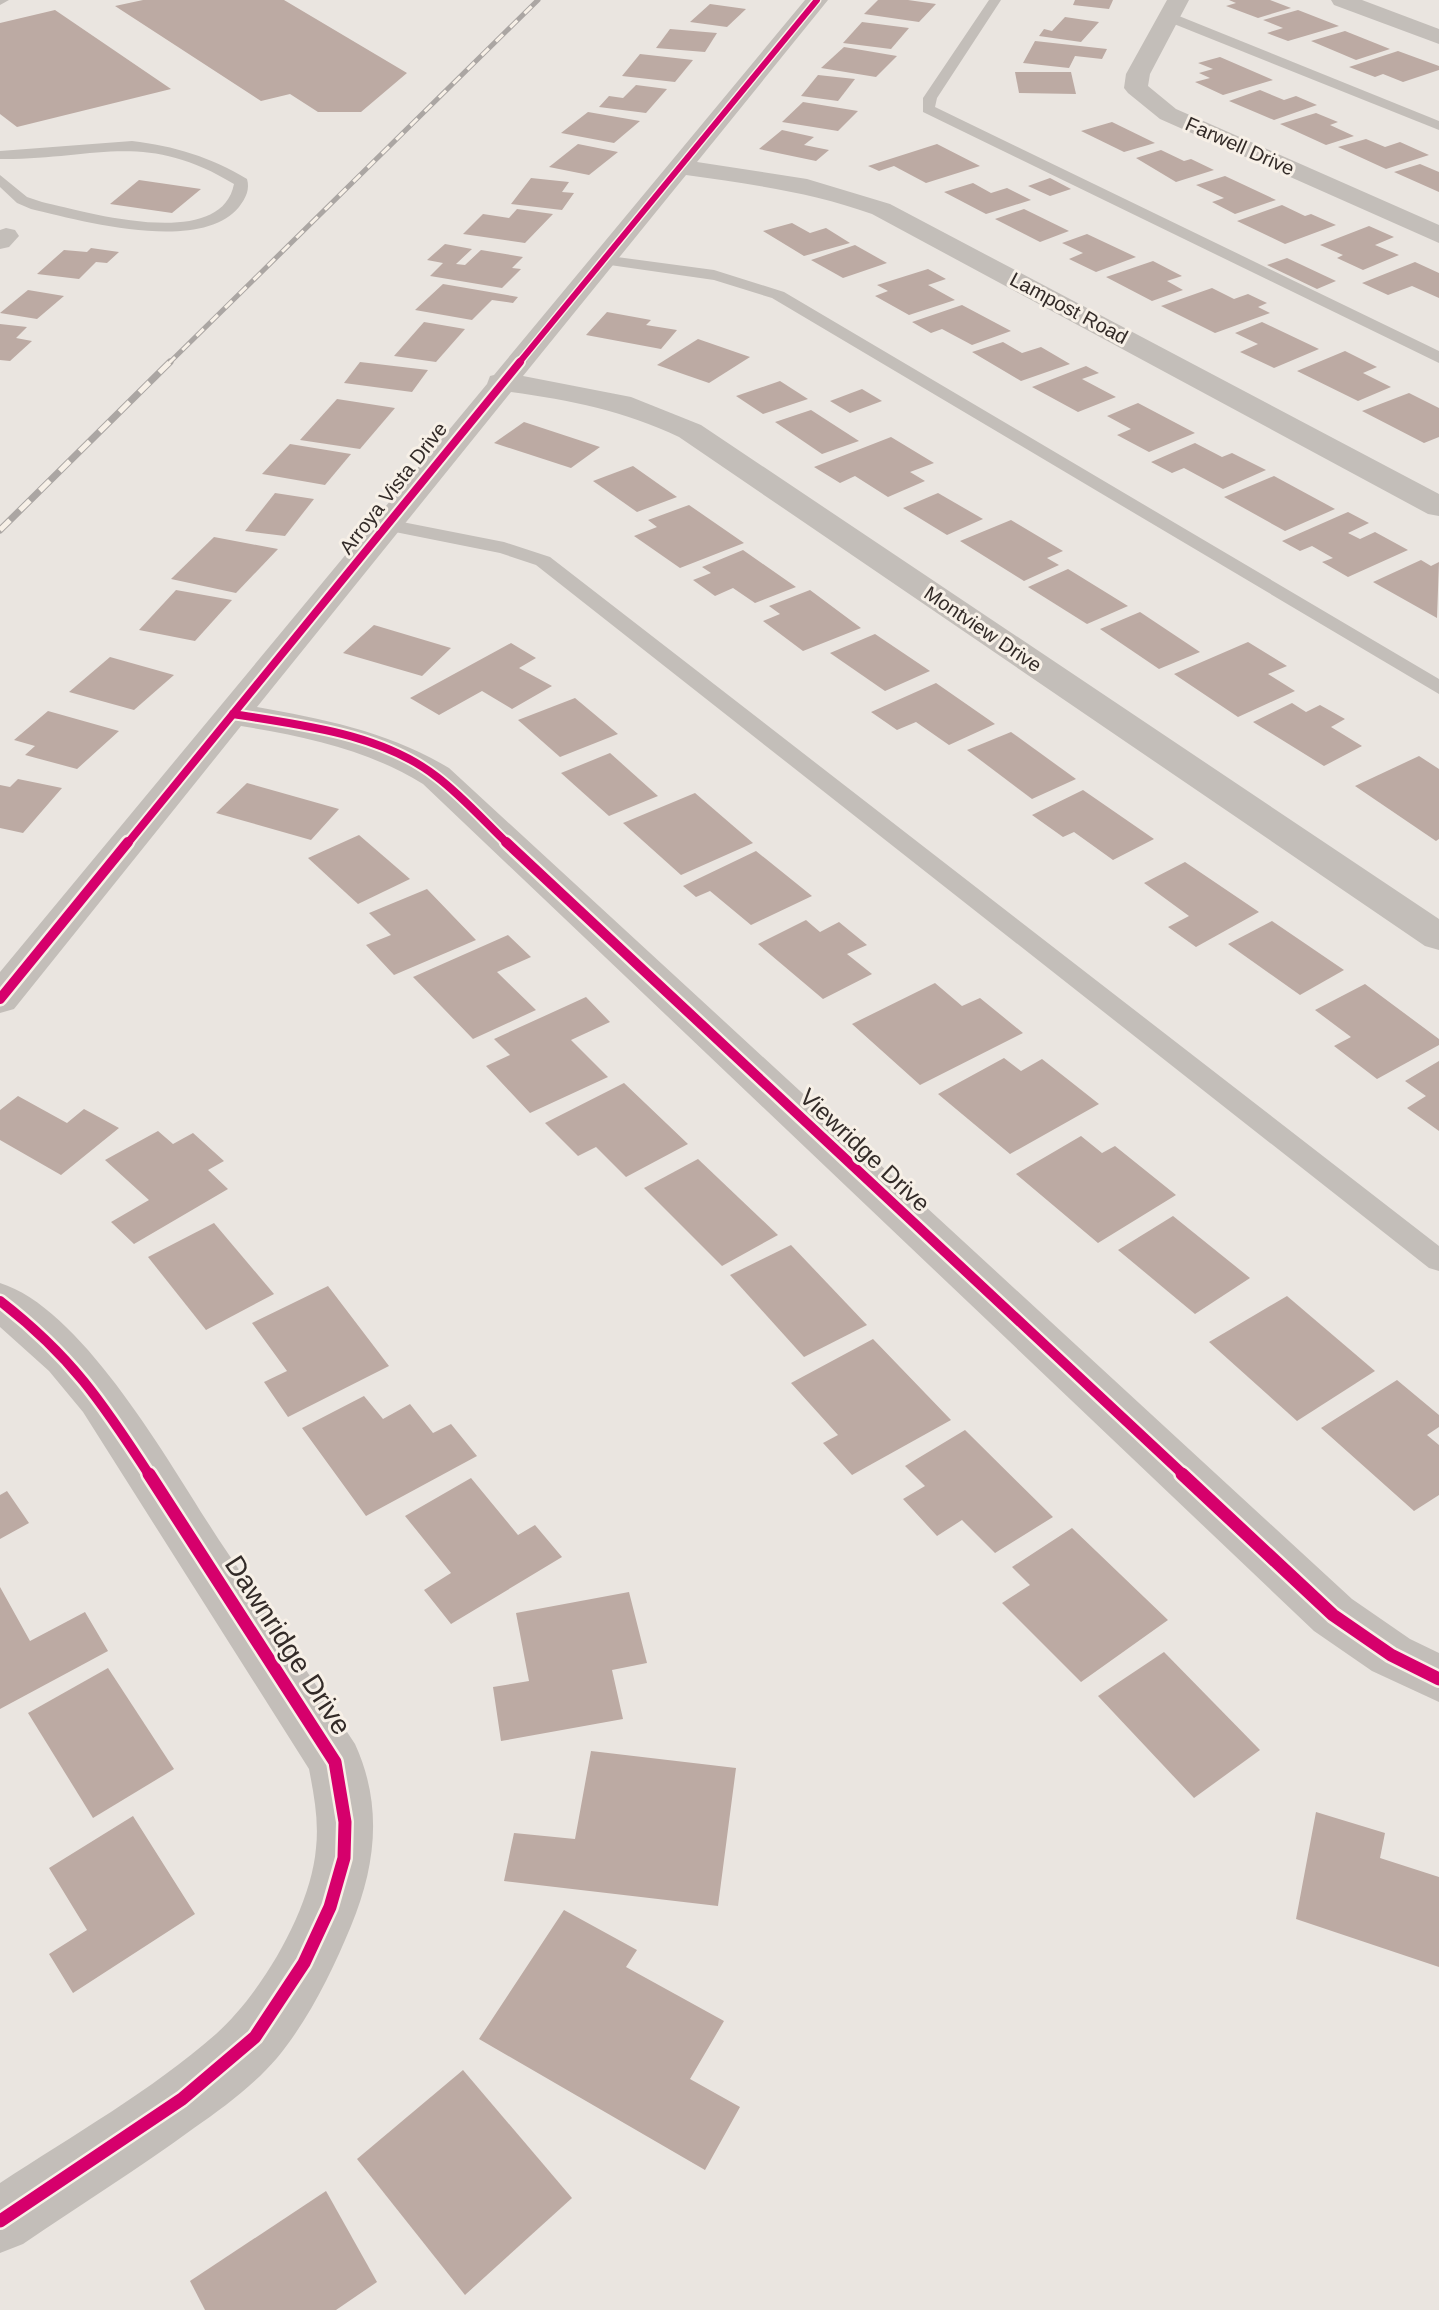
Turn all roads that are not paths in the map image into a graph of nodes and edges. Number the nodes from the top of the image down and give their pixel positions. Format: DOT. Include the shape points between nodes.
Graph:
graph roads {
  1 [pos="817,0"];
  2 [pos="995,0"];
  3 [pos="1342,0"];
  4 [pos="1174,8"];
  5 [pos="1439,37"];
  6 [pos="1439,126"];
  7 [pos="0,155"];
  8 [pos="679,167"];
  9 [pos="0,179"];
  10 [pos="1439,235"];
  11 [pos="602,260"];
  12 [pos="1439,358"];
  13 [pos="500,382"];
  14 [pos="1439,507"];
  15 [pos="387,525"];
  16 [pos="1439,688"];
  17 [pos="233,714"];
  18 [pos="1439,937"];
  19 [pos="0,999"];
  20 [pos="1439,1261"];
  21 [pos="0,1301"];
  22 [pos="1439,1679"];
  23 [pos="0,2221"];
  1 -- 8 [label="street, Arroya Vista Drive"];
  2 -- 12 [label="lane" via="930,98 928,109"];
  3 -- 5 [label="street"];
  4 -- 6 [label="lane"];
  4 -- 10 [label="street, Farwell Drive" via="1138,74 1136,88 1149,101"];
  7 -- 9 [label="lane" via="95,146 153,148 222,168 242,182 242,196 219,215 154,228 42,206 21,199"];
  8 -- 11 [label="street, Arroya Vista Drive"];
  8 -- 14 [label="street, Lampost Road" via="797,183 881,209"];
  11 -- 13 [label="street, Arroya Vista Drive"];
  11 -- 16 [label="lane" via="729,277 778,295"];
  13 -- 15 [label="street, Arroya Vista Drive"];
  13 -- 18 [label="street, Montview Drive" via="619,401 690,431"];
  15 -- 17 [label="street, Arroya Vista Drive"];
  15 -- 20 [label="lane" via="543,561"];
  17 -- 19 [label="street, Arroya Vista Drive"];
  17 -- 22 [label="street, Viewridge Drive" via="379,745 436,776 1333,1615 1391,1655"];
  21 -- 23 [label="street, Dawnridge Drive" via="47,1337 100,1399 335,1762 345,1805 344,1858 320,1931 287,1993 241,2052"];
}
